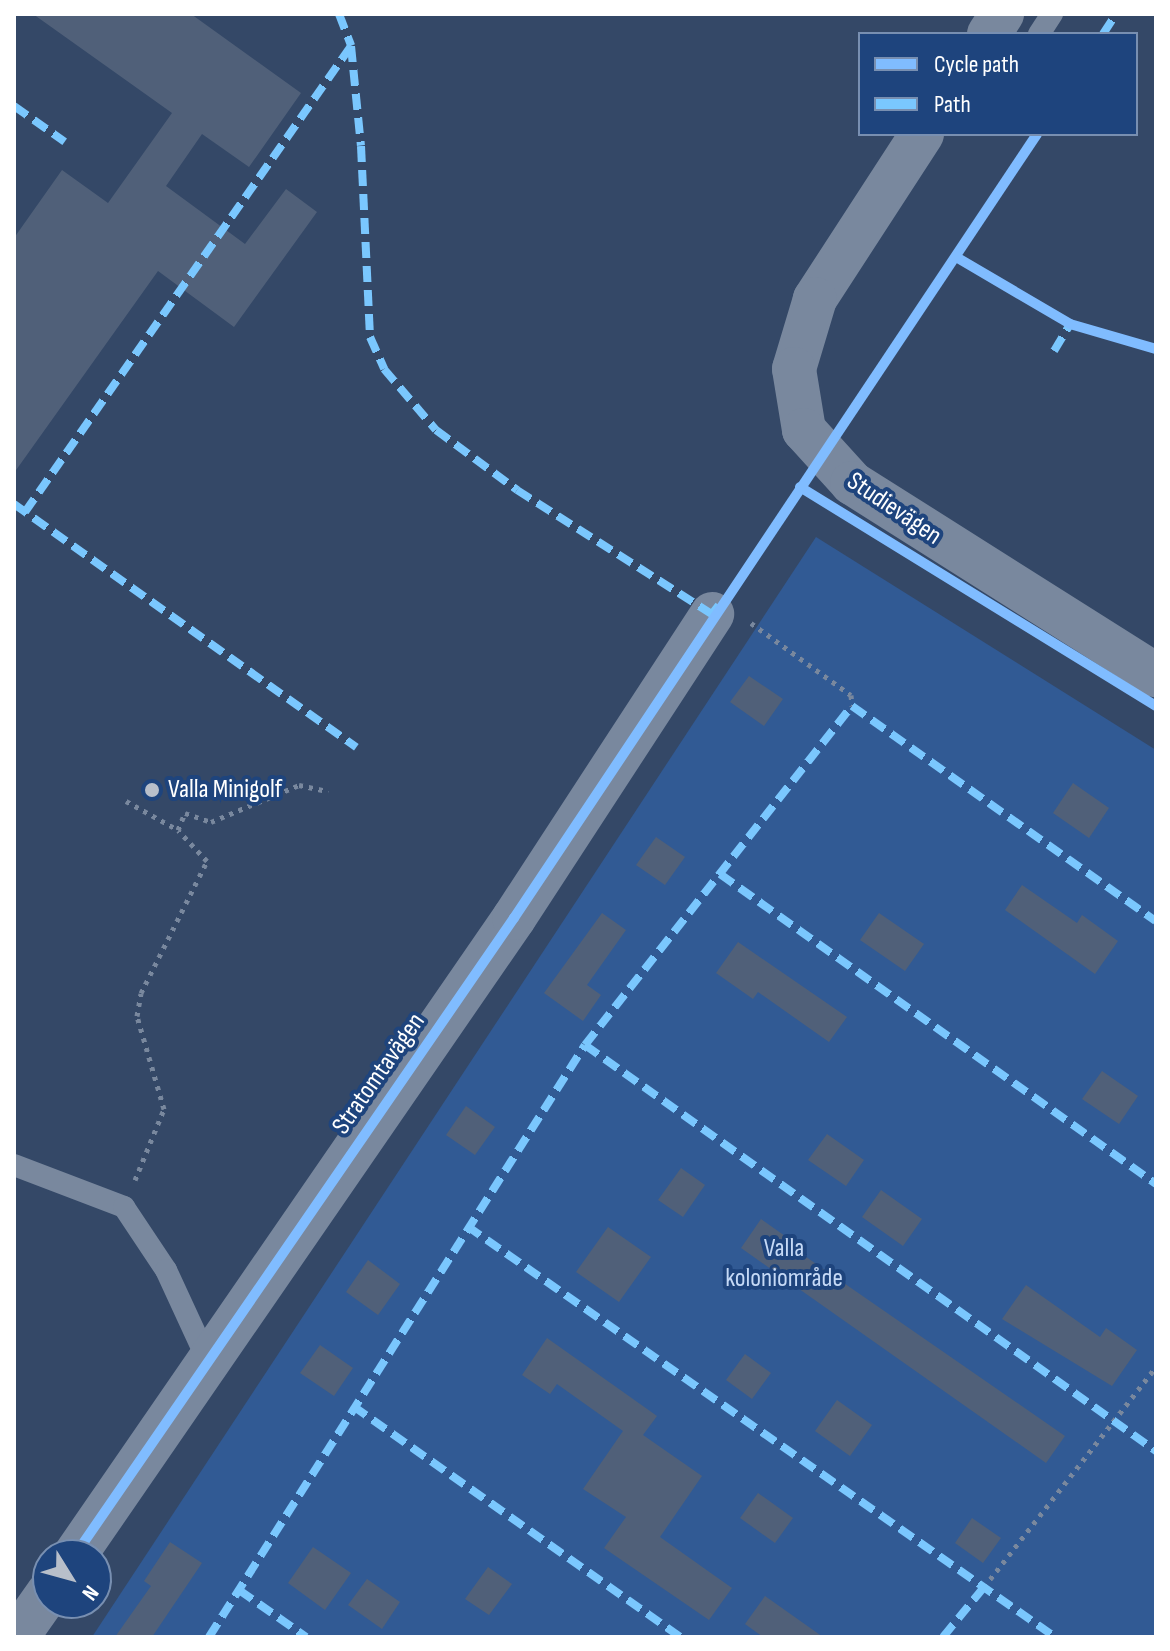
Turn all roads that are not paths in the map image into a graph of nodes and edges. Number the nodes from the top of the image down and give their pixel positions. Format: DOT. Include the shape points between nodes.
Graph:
graph roads {
  1 [pos="1002,14"];
  2 [pos="1052,14"];
  3 [pos="990,32"];
  4 [pos="1040,32"];
  5 [pos="921,136"];
  6 [pos="712,614"];
  7 [pos="1156,675"];
  8 [pos="14,1165"];
  9 [pos="208,1361"];
  10 [pos="86,1539"];
  11 [pos="32,1616"];
  12 [pos="17,1637"];
  1 -- 3 [label="street"];
  2 -- 4 [label="lane"];
  5 -- 7 [label="street, Studievägen" via="815,299 794,369 804,430 852,483"];
  6 -- 9 [label="street, Stratomtavägen" via="514,918"];
  8 -- 9 [label="lane" via="124,1207 166,1270"];
  9 -- 10 [label="street, Stratomtavägen"];
  11 -- 12 [label="street"];
}
